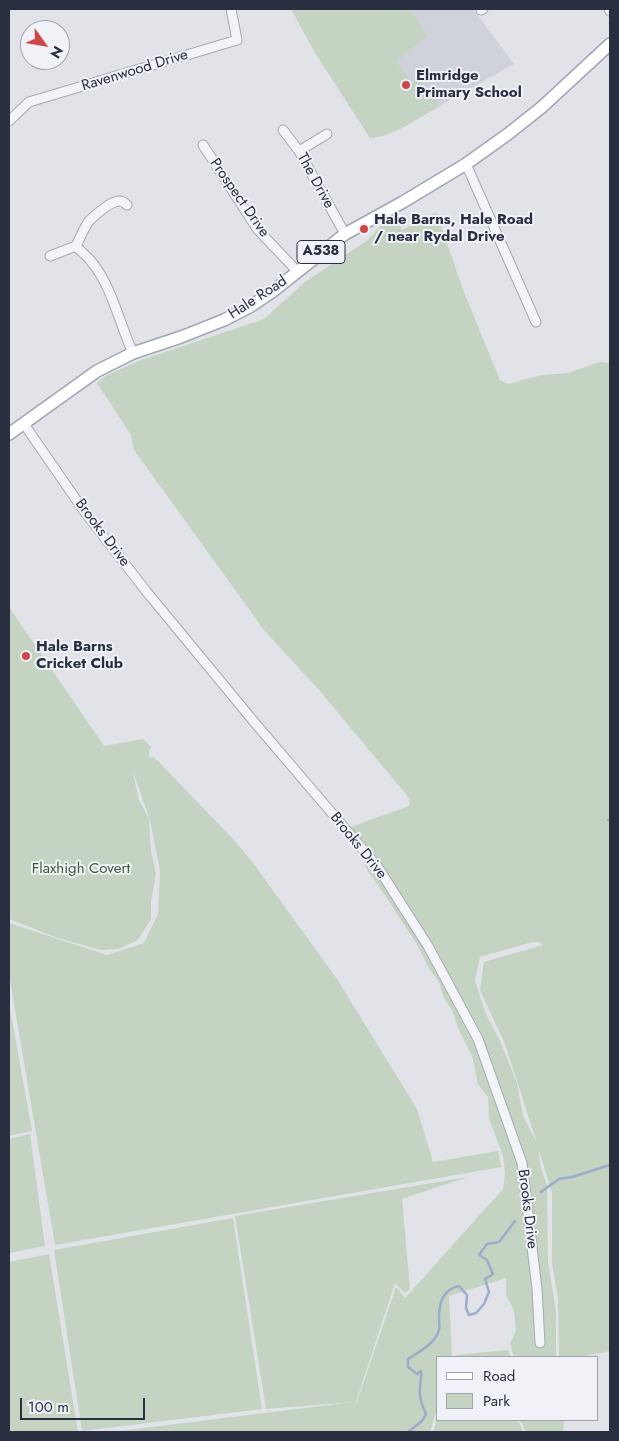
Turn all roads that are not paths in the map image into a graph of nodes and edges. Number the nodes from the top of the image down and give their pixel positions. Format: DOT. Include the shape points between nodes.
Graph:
graph roads {
  1 [pos="232,9"];
  2 [pos="610,44"];
  3 [pos="9,120"];
  4 [pos="283,130"];
  5 [pos="327,134"];
  6 [pos="203,145"];
  7 [pos="298,151"];
  8 [pos="466,164"];
  9 [pos="127,205"];
  10 [pos="344,234"];
  11 [pos="76,246"];
  12 [pos="50,256"];
  13 [pos="297,271"];
  14 [pos="536,322"];
  15 [pos="133,353"];
  16 [pos="14,428"];
  17 [pos="540,1342"];
  1 -- 3 [label="street, Ravenwood Drive" via="237,40 31,101"];
  2 -- 8 [label="main road, Hale Road / A538" via="542,107"];
  4 -- 7 [label="street, The Drive"];
  5 -- 7 [label="street"];
  6 -- 13 [label="street, Prospect Drive" via="258,230"];
  7 -- 10 [label="street, The Drive"];
  8 -- 10 [label="main road, Hale Road / A538"];
  8 -- 14 [label="street"];
  9 -- 11 [label="street" via="118,200 99,212 88,222"];
  10 -- 13 [label="main road, Hale Road / A538"];
  11 -- 12 [label="street"];
  11 -- 15 [label="street" via="91,261 105,283"];
  13 -- 15 [label="main road, Hale Road / A538" via="251,306 224,320"];
  15 -- 16 [label="main road, Hale Road / A538" via="97,371"];
  16 -- 17 [label="street, Brooks Drive" via="249,716 377,866 428,946 478,1038 522,1163"];
}
